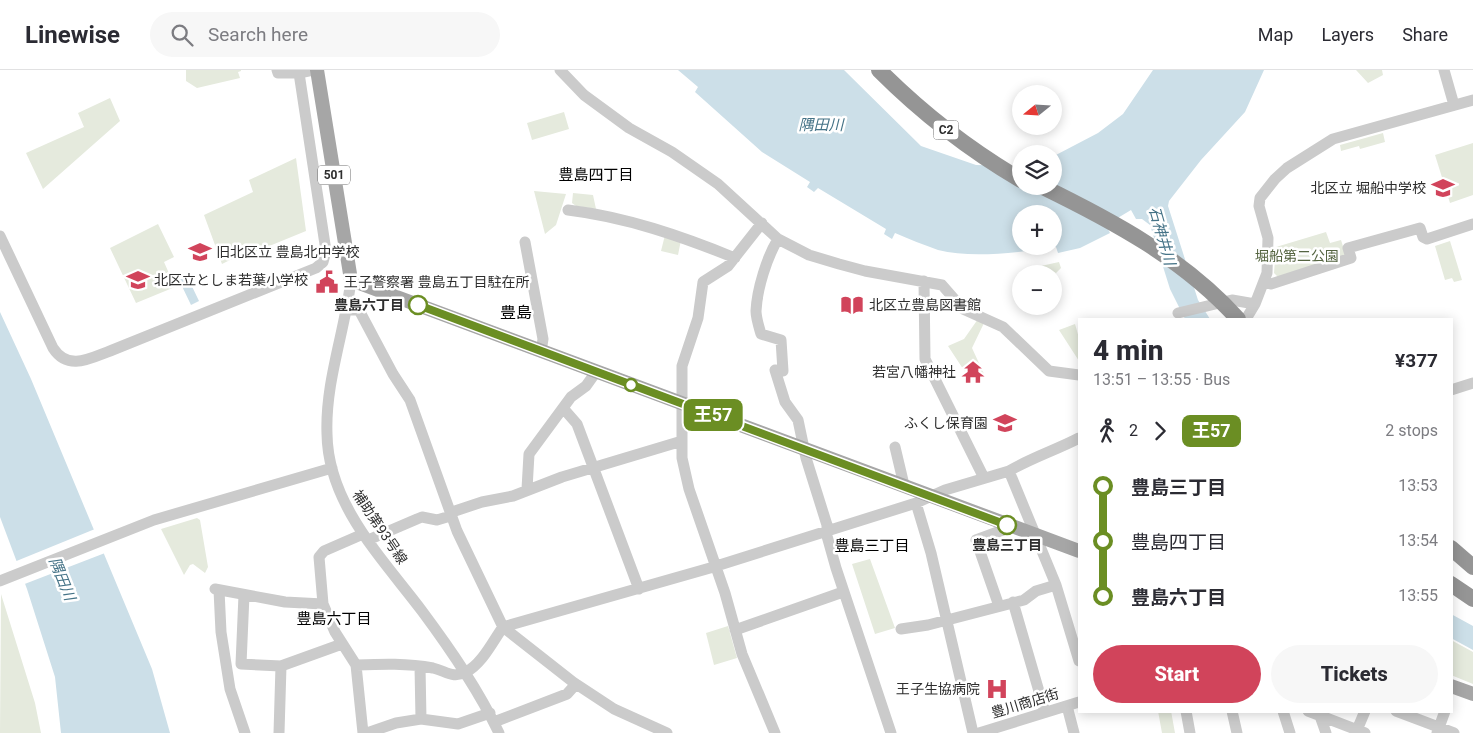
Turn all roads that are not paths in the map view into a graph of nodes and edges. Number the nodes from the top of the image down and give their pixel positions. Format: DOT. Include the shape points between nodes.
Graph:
graph roads {
  1 [pos="277,70"];
  2 [pos="315,70"];
  3 [pos="560,70"];
  4 [pos="879,70"];
  5 [pos="884,70"];
  6 [pos="1444,70"];
  7 [pos="299,73"];
  8 [pos="1473,100"];
  9 [pos="1454,105"];
  10 [pos="1012,172"];
  11 [pos="1012,173"];
  12 [pos="1052,195"];
  13 [pos="1059,195"];
  14 [pos="568,210"];
  15 [pos="762,223"];
  16 [pos="1473,224"];
  17 [pos="0,236"];
  18 [pos="778,239"];
  19 [pos="525,242"];
  20 [pos="735,258"];
  21 [pos="351,280"];
  22 [pos="924,281"];
  23 [pos="1264,282"];
  24 [pos="1254,304"];
  25 [pos="347,310"];
  26 [pos="1178,313"];
  27 [pos="1227,318"];
  28 [pos="1237,318"];
  29 [pos="1247,318"];
  30 [pos="542,352"];
  31 [pos="596,372"];
  32 [pos="1078,376"];
  33 [pos="1473,383"];
  34 [pos="1453,389"];
  35 [pos="683,404"];
  36 [pos="563,408"];
  37 [pos="1078,439"];
  38 [pos="682,441"];
  39 [pos="894,447"];
  40 [pos="805,449"];
  41 [pos="593,467"];
  42 [pos="332,468"];
  43 [pos="1009,471"];
  44 [pos="984,478"];
  45 [pos="904,485"];
  46 [pos="527,489"];
  47 [pos="932,495"];
  48 [pos="916,503"];
  49 [pos="451,514"];
  50 [pos="1007,525"];
  51 [pos="827,530"];
  52 [pos="1034,535"];
  53 [pos="366,537"];
  54 [pos="1453,550"];
  55 [pos="1078,551"];
  56 [pos="1453,564"];
  57 [pos="716,566"];
  58 [pos="1473,567"];
  59 [pos="1453,579"];
  60 [pos="1473,579"];
  61 [pos="2,581"];
  62 [pos="1056,585"];
  63 [pos="1453,585"];
  64 [pos="639,589"];
  65 [pos="843,592"];
  66 [pos="1473,593"];
  67 [pos="244,595"];
  68 [pos="1473,600"];
  69 [pos="1013,602"];
  70 [pos="323,604"];
  71 [pos="999,606"];
  72 [pos="946,621"];
  73 [pos="503,627"];
  74 [pos="901,629"];
  75 [pos="735,630"];
  76 [pos="342,644"];
  77 [pos="1078,658"];
  78 [pos="356,665"];
  79 [pos="281,666"];
  80 [pos="420,666"];
  81 [pos="466,673"];
  82 [pos="576,684"];
  83 [pos="1453,687"];
  84 [pos="1473,694"];
  85 [pos="1453,696"];
  86 [pos="1078,702"];
  87 [pos="1473,702"];
  88 [pos="1066,706"];
  89 [pos="1045,712"];
  90 [pos="1186,713"];
  91 [pos="1232,713"];
  92 [pos="1283,713"];
  93 [pos="1313,713"];
  94 [pos="1365,713"];
  95 [pos="1400,713"];
  96 [pos="1444,713"];
  97 [pos="1320,716"];
  98 [pos="421,719"];
  99 [pos="494,723"];
  100 [pos="1438,730"];
  101 [pos="996,731"];
  102 [pos="1360,732"];
  103 [pos="245,733"];
  104 [pos="278,733"];
  105 [pos="362,733"];
  106 [pos="368,733"];
  107 [pos="667,733"];
  108 [pos="775,733"];
  109 [pos="891,733"];
  110 [pos="973,733"];
  111 [pos="979,733"];
  112 [pos="1074,733"];
  113 [pos="1190,733"];
  114 [pos="1236,733"];
  115 [pos="1290,733"];
  116 [pos="1326,733"];
  117 [pos="1454,733"];
  1 -- 7 [label="street" via="285,74"];
  2 -- 7 [label="street"];
  2 -- 21 [label="main road, 501"];
  3 -- 15 [label="street" via="584,95 629,128 672,152 718,184"];
  4 -- 11 [label="highway, C2" via="953,136"];
  5 -- 10 [label="highway, C2" via="954,134"];
  6 -- 9 [label="street"];
  7 -- 17 [label="street" via="326,251 323,262 316,268 110,351 79,362 67,361 56,353"];
  8 -- 9 [label="street"];
  9 -- 23 [label="street" via="1326,142 1275,179 1260,198 1258,206 1268,238"];
  12 -- 27 [label="highway, bridge" via="1125,232 1157,253 1198,286"];
  13 -- 28 [label="highway, bridge" via="1159,250 1199,281"];
  14 -- 20 [label="street" via="629,221"];
  15 -- 18 [label="street"];
  15 -- 20 [label="street"];
  16 -- 23 [label="street" via="1427,239 1422,237 1420,228 1348,248 1351,258 1271,284"];
  18 -- 22 [label="street" via="809,255 839,264"];
  18 -- 40 [label="street" via="770,252 756,312 761,334 780,340 783,371 775,370 785,402 798,420"];
  19 -- 30 [label="street" via="543,339"];
  20 -- 35 [label="street" via="703,282 698,318 682,366"];
  21 -- 25 [label="street, 補助第93号線"];
  21 -- 30 [label="main road"];
  22 -- 32 [label="street" via="945,286 963,309 1003,327 1049,371"];
  22 -- 44 [label="street" via="925,359"];
  23 -- 24 [label="street"];
  24 -- 26 [label="street" via="1232,300"];
  24 -- 29 [label="street"];
  25 -- 42 [label="street, 補助第93号線" via="328,409 326,433"];
  25 -- 49 [label="street" via="359,310 410,400"];
  30 -- 31 [label="main road"];
  31 -- 35 [label="main road"];
  31 -- 36 [label="street"];
  33 -- 34 [label="street"];
  35 -- 38 [label="street"];
  35 -- 40 [label="main road"];
  36 -- 41 [label="street" via="577,424"];
  36 -- 46 [label="street" via="529,454"];
  37 -- 43 [label="street"];
  38 -- 41 [label="street"];
  38 -- 57 [label="street" via="689,489"];
  39 -- 45 [label="street"];
  40 -- 45 [label="main road"];
  40 -- 51 [label="street"];
  41 -- 46 [label="street"];
  41 -- 64 [label="street"];
  42 -- 53 [label="street, 補助第93号線" via="343,500"];
  42 -- 61 [label="street" via="202,505 115,535"];
  43 -- 44 [label="street"];
  43 -- 52 [label="street"];
  44 -- 47 [label="street"];
  45 -- 47 [label="main road"];
  46 -- 49 [label="street"];
  47 -- 48 [label="street"];
  47 -- 50 [label="main road"];
  48 -- 51 [label="street"];
  48 -- 72 [label="street"];
  49 -- 53 [label="street" via="437,520 417,518"];
  49 -- 73 [label="street"];
  50 -- 52 [label="main road"];
  50 -- 71 [label="street" via="1003,530 976,540"];
  51 -- 57 [label="street"];
  51 -- 65 [label="street"];
  52 -- 55 [label="main road"];
  52 -- 62 [label="street"];
  53 -- 70 [label="street" via="320,553"];
  53 -- 81 [label="street, 補助第93号線"];
  54 -- 58 [label="highway"];
  56 -- 60 [label="highway"];
  57 -- 64 [label="street"];
  57 -- 75 [label="street"];
  59 -- 66 [label="highway"];
  62 -- 69 [label="street"];
  62 -- 77 [label="street"];
  63 -- 68 [label="highway"];
  64 -- 73 [label="street"];
  65 -- 75 [label="street"];
  65 -- 109 [label="street"];
  67 -- 70 [label="street"];
  67 -- 79 [label="street" via="241,664"];
  67 -- 103 [label="street" via="217,590 230,689"];
  69 -- 71 [label="street"];
  69 -- 89 [label="street"];
  70 -- 76 [label="street"];
  71 -- 72 [label="street"];
  72 -- 74 [label="street"];
  72 -- 110 [label="street"];
  73 -- 81 [label="street"];
  73 -- 82 [label="street"];
  75 -- 108 [label="street"];
  76 -- 78 [label="street"];
  76 -- 79 [label="street"];
  78 -- 80 [label="street"];
  78 -- 105 [label="street"];
  79 -- 104 [label="street"];
  80 -- 81 [label="street" via="453,675"];
  80 -- 98 [label="street"];
  81 -- 99 [label="street, 補助第93号線"];
  82 -- 99 [label="street" via="567,694"];
  82 -- 107 [label="street" via="614,709"];
  83 -- 84 [label="main road"];
  85 -- 87 [label="main road"];
  86 -- 88 [label="street, 豊川商店街"];
  88 -- 89 [label="street, 豊川商店街"];
  88 -- 112 [label="street"];
  89 -- 101 [label="street, 豊川商店街"];
  90 -- 113 [label="street"];
  91 -- 114 [label="street"];
  92 -- 115 [label="street"];
  93 -- 97 [label="street"];
  94 -- 102 [label="street"];
  95 -- 100 [label="street"];
  96 -- 100 [label="street"];
  97 -- 102 [label="street"];
  97 -- 116 [label="street"];
  98 -- 99 [label="street" via="458,724"];
  98 -- 106 [label="street" via="396,723"];
  100 -- 117 [label="street"];
  101 -- 111 [label="street, 豊川商店街"];
}
